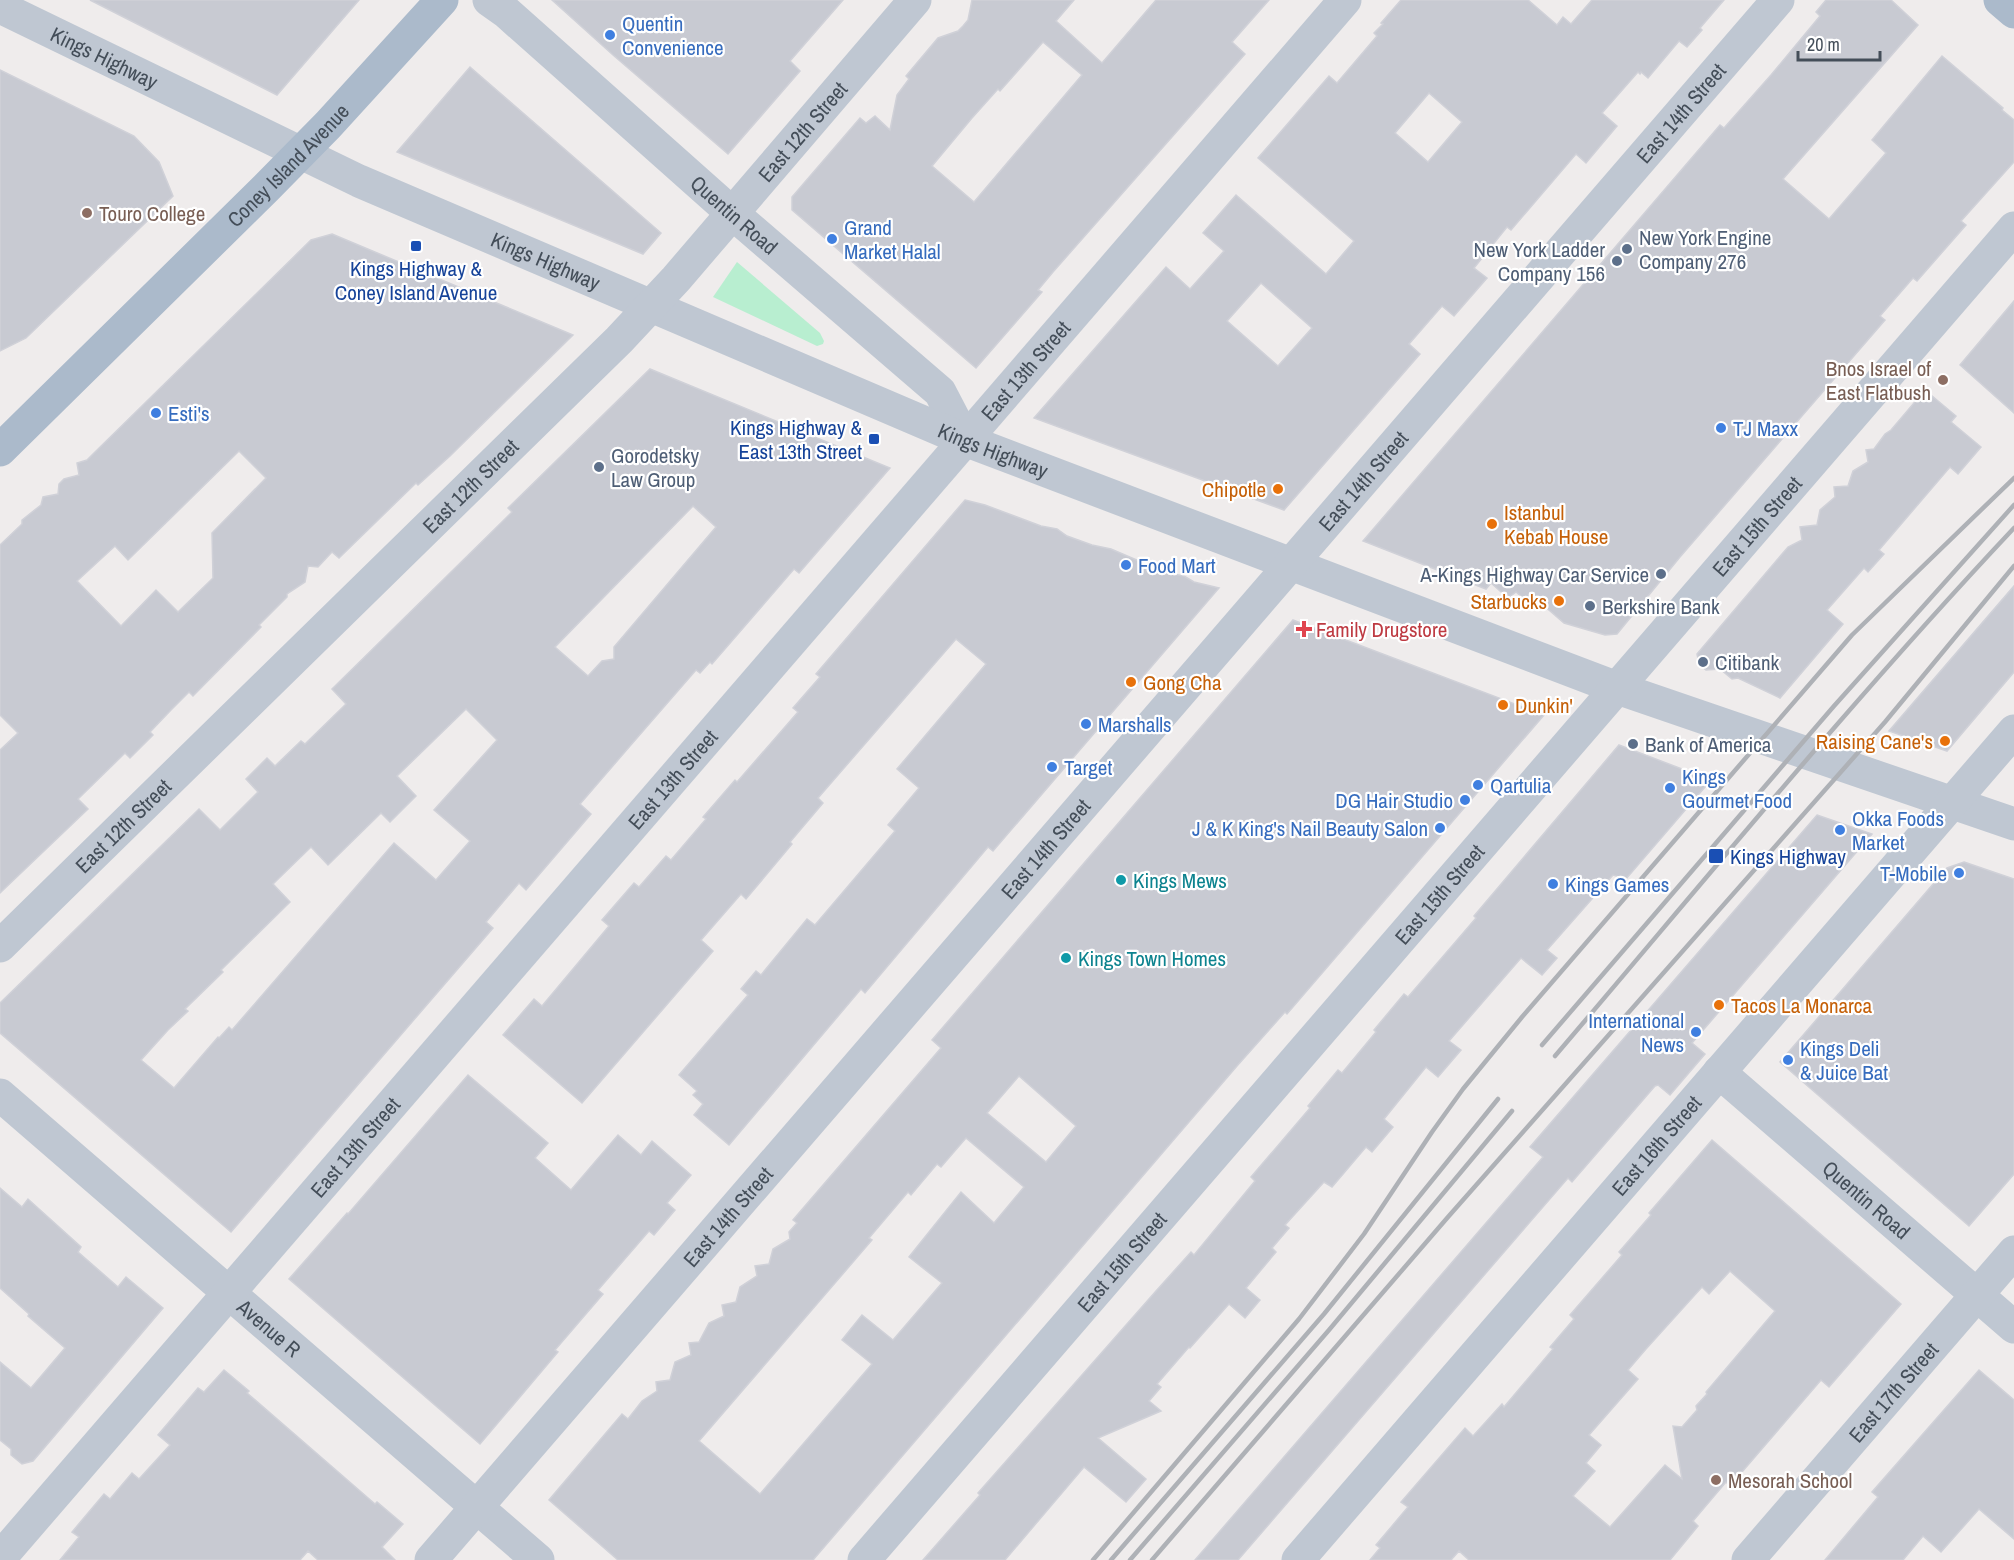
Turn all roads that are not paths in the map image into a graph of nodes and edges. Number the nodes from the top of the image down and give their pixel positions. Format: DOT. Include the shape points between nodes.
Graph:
graph roads {
  1 [pos="442,0"];
  2 [pos="489,0"];
  3 [pos="915,0"];
  4 [pos="1345,0"];
  5 [pos="1778,0"];
  6 [pos="2000,0"];
  7 [pos="0,7"];
  8 [pos="2014,12"];
  9 [pos="300,153"];
  10 [pos="732,213"];
  11 [pos="2014,228"];
  12 [pos="652,305"];
  13 [pos="965,440"];
  14 [pos="0,450"];
  15 [pos="1290,564"];
  16 [pos="1617,688"];
  17 [pos="2014,731"];
  18 [pos="1951,803"];
  19 [pos="2014,824"];
  20 [pos="0,946"];
  21 [pos="1719,1072"];
  22 [pos="0,1095"];
  23 [pos="2014,1251"];
  24 [pos="228,1293"];
  25 [pos="1977,1295"];
  26 [pos="2014,1327"];
  27 [pos="477,1507"];
  28 [pos="0,1558"];
  29 [pos="431,1560"];
  30 [pos="538,1560"];
  31 [pos="864,1560"];
  32 [pos="1298,1560"];
  33 [pos="1748,1560"];
  1 -- 9 [label="main road, Coney Island Avenue"];
  2 -- 10 [label="street, Quentin Road"];
  3 -- 10 [label="street, East 12th Street"];
  4 -- 13 [label="street, East 13th Street"];
  5 -- 15 [label="street, East 14th Street"];
  6 -- 8 [label="main road"];
  7 -- 9 [label="street, Kings Highway"];
  9 -- 12 [label="street, Kings Highway"];
  9 -- 14 [label="main road, Coney Island Avenue"];
  10 -- 12 [label="street, East 12th Street"];
  10 -- 13 [label="street, Quentin Road" via="940,392"];
  11 -- 16 [label="street, East 15th Street"];
  12 -- 13 [label="street, Kings Highway"];
  12 -- 20 [label="street, East 12th Street"];
  13 -- 15 [label="street, Kings Highway"];
  13 -- 24 [label="street, East 13th Street"];
  15 -- 16 [label="street, Kings Highway"];
  15 -- 27 [label="street, East 14th Street"];
  16 -- 18 [label="street, Kings Highway"];
  16 -- 31 [label="street, East 15th Street"];
  17 -- 18 [label="street, East 16th Street"];
  18 -- 19 [label="street, Kings Highway"];
  18 -- 21 [label="street, East 16th Street"];
  21 -- 25 [label="street, Quentin Road"];
  21 -- 32 [label="street, East 16th Street"];
  22 -- 24 [label="street, Avenue R"];
  23 -- 25 [label="street, East 17th Street"];
  24 -- 27 [label="street, Avenue R"];
  24 -- 28 [label="street, East 13th Street"];
  25 -- 26 [label="street, Quentin Road"];
  25 -- 33 [label="street, East 17th Street"];
  27 -- 29 [label="street, East 14th Street"];
  27 -- 30 [label="street, Avenue R"];
}
